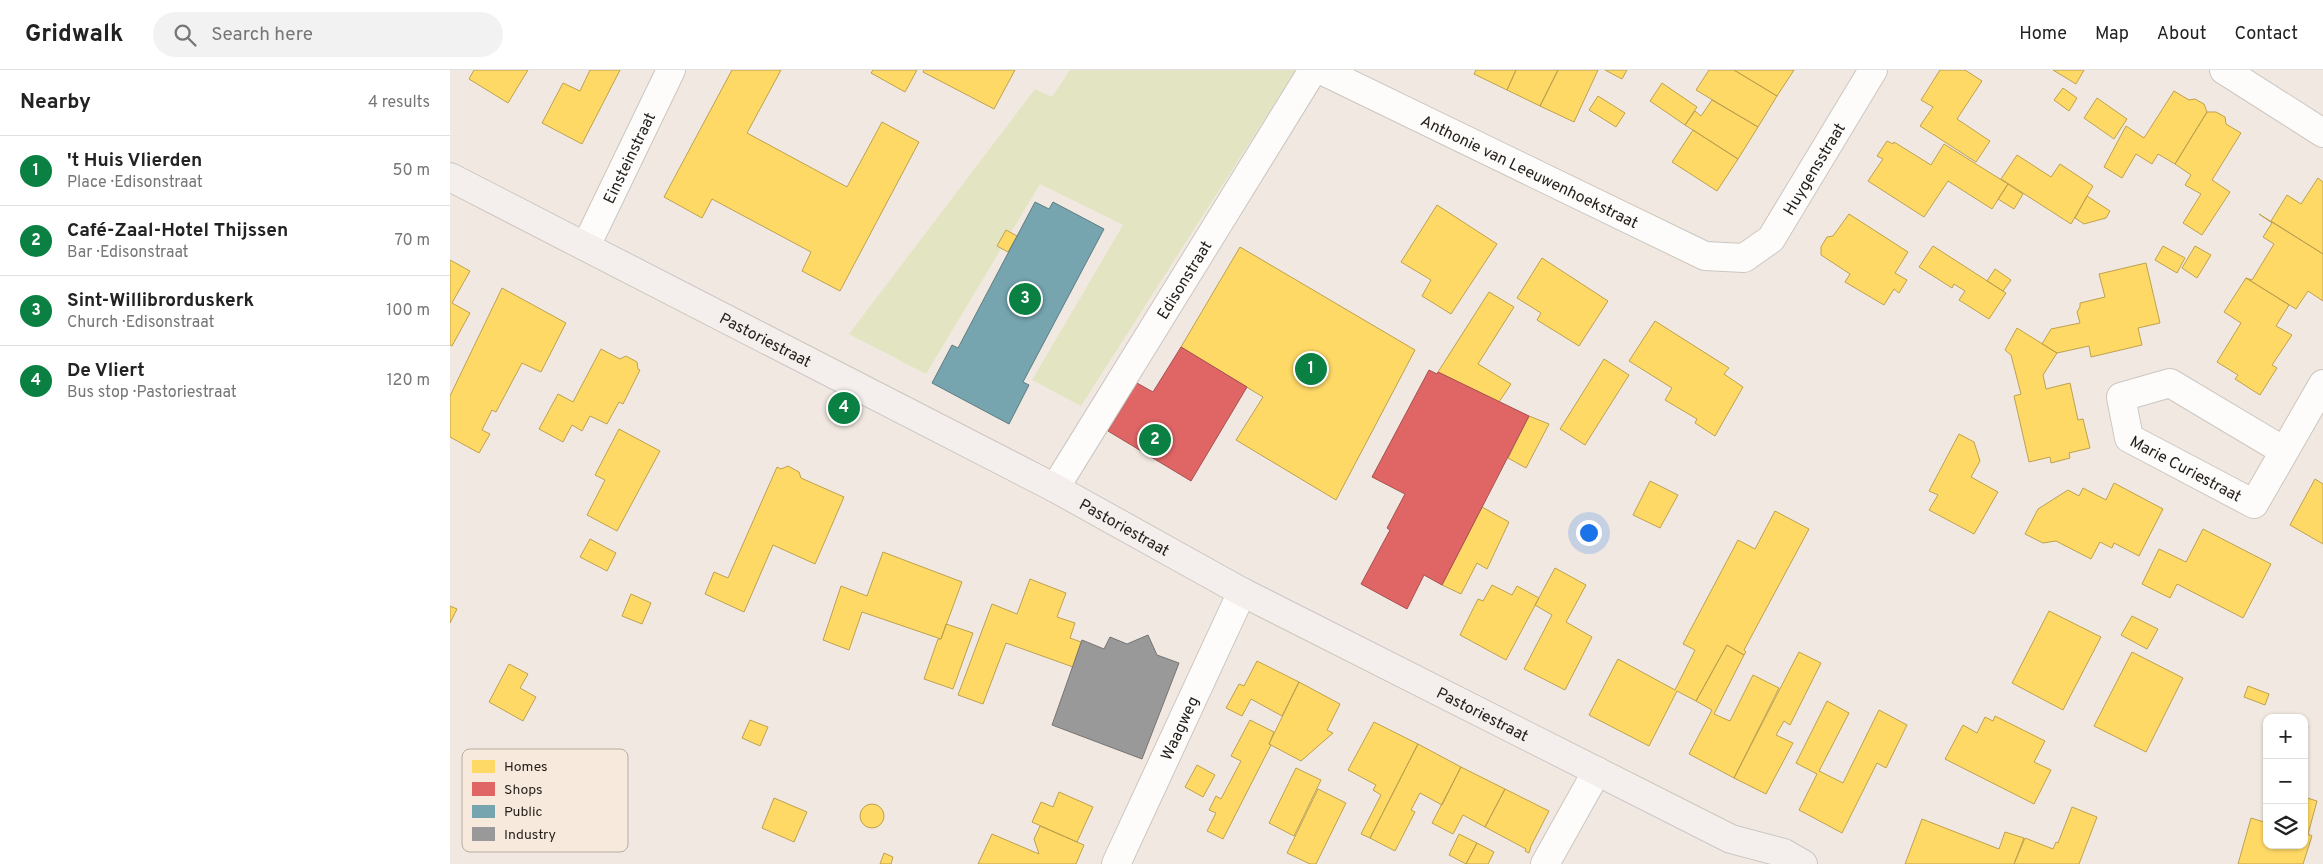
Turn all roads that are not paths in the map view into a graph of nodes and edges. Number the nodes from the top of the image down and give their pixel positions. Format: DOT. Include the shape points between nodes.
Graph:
graph roads {
  1 [pos="671,70"];
  2 [pos="1312,70"];
  3 [pos="1321,70"];
  4 [pos="1873,70"];
  5 [pos="2224,70"];
  6 [pos="2323,133"];
  7 [pos="450,177"];
  8 [pos="586,246"];
  9 [pos="1744,258"];
  10 [pos="2323,384"];
  11 [pos="2284,451"];
  12 [pos="1055,488"];
  13 [pos="1242,592"];
  14 [pos="1597,771"];
  15 [pos="1116,864"];
  16 [pos="1544,864"];
  17 [pos="1803,864"];
  1 -- 8 [label="street, Einsteinstraat"];
  2 -- 12 [label="street, Edisonstraat"];
  3 -- 9 [label="street, Anthonie van Leeuwenhoekstraat" via="1705,256"];
  4 -- 9 [label="street, Huygensstraat" via="1771,239"];
  5 -- 6 [label="street"];
  7 -- 8 [label="street, Pastoriestraat"];
  8 -- 12 [label="street, Pastoriestraat"];
  10 -- 11 [label="street, Marie Curiestraat"];
  11 -- 11 [label="street, Marie Curiestraat" via="2254,504 2129,438 2121,397 2170,383"];
  12 -- 13 [label="street, Pastoriestraat"];
  13 -- 14 [label="street, Pastoriestraat"];
  13 -- 15 [label="street, Waagweg"];
  14 -- 16 [label="street"];
  14 -- 17 [label="street, Pastoriestraat" via="1731,839 1784,853"];
}
